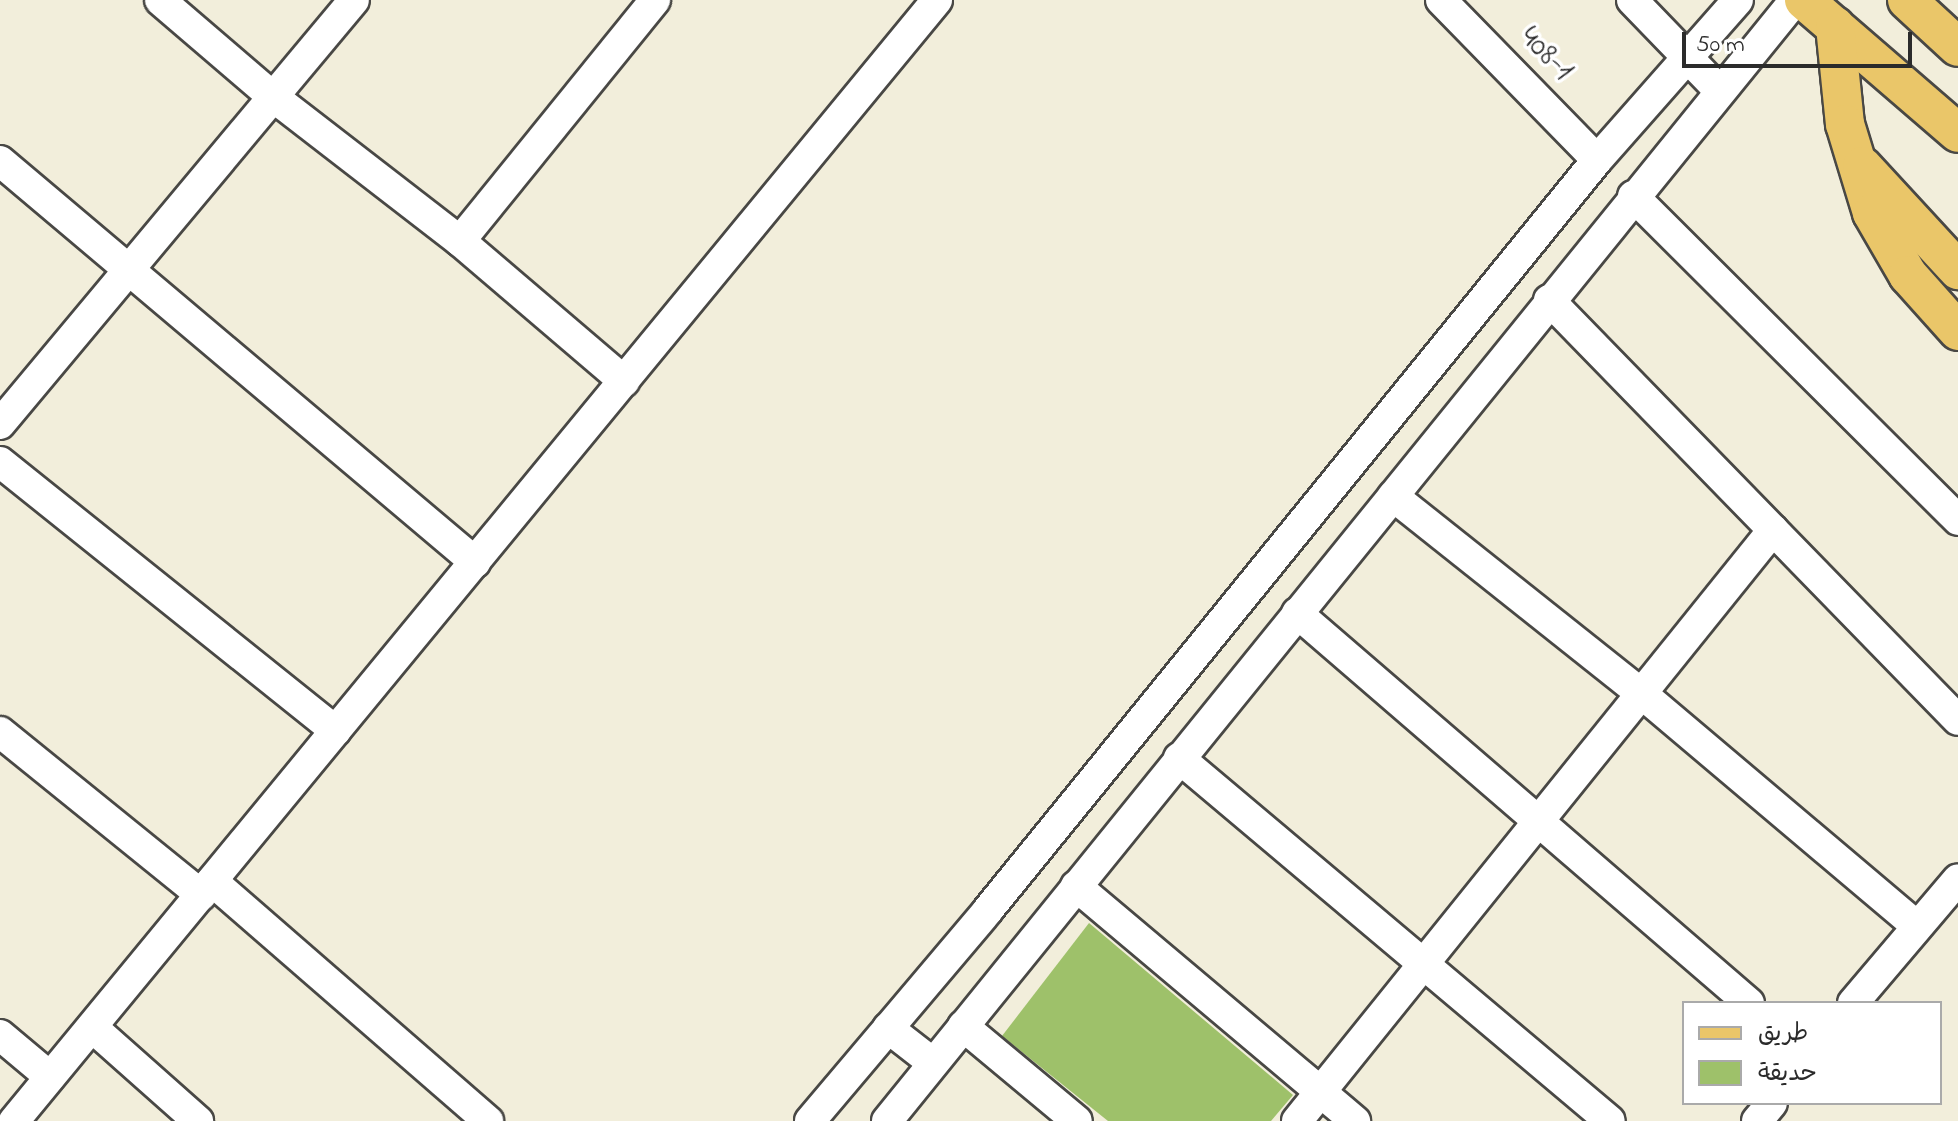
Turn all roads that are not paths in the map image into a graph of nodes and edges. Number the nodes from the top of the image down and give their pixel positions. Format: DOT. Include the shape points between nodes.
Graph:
graph roads {
  1 [pos="160,0"];
  2 [pos="354,0"];
  3 [pos="655,0"];
  4 [pos="937,0"];
  5 [pos="1441,0"];
  6 [pos="1632,0"];
  7 [pos="1738,0"];
  8 [pos="1795,0"];
  9 [pos="1804,0"];
  10 [pos="1907,0"];
  11 [pos="1835,26"];
  12 [pos="1958,47"];
  13 [pos="1688,57"];
  14 [pos="1720,91"];
  15 [pos="271,95"];
  16 [pos="1958,133"];
  17 [pos="1851,156"];
  18 [pos="1597,160"];
  19 [pos="0,161"];
  20 [pos="1633,196"];
  21 [pos="460,241"];
  22 [pos="129,267"];
  23 [pos="1958,270"];
  24 [pos="1549,300"];
  25 [pos="1958,331"];
  26 [pos="624,381"];
  27 [pos="0,424"];
  28 [pos="0,462"];
  29 [pos="1393,496"];
  30 [pos="1958,520"];
  31 [pos="1773,530"];
  32 [pos="475,562"];
  33 [pos="1297,613"];
  34 [pos="1641,693"];
  35 [pos="1958,720"];
  36 [pos="336,731"];
  37 [pos="0,732"];
  38 [pos="1179,758"];
  39 [pos="1537,822"];
  40 [pos="1958,879"];
  41 [pos="1076,886"];
  42 [pos="207,888"];
  43 [pos="1916,925"];
  44 [pos="1423,964"];
  45 [pos="1747,1001"];
  46 [pos="1855,1001"];
  47 [pos="963,1026"];
  48 [pos="92,1027"];
  49 [pos="888,1028"];
  50 [pos="0,1035"];
  51 [pos="933,1063"];
  52 [pos="50,1077"];
  53 [pos="1320,1092"];
  54 [pos="1770,1105"];
  55 [pos="14,1121"];
  56 [pos="198,1121"];
  57 [pos="488,1121"];
  58 [pos="810,1121"];
  59 [pos="887,1121"];
  60 [pos="1077,1121"];
  61 [pos="1297,1121"];
  62 [pos="1355,1121"];
  63 [pos="1610,1121"];
  64 [pos="1757,1121"];
  1 -- 15 [label="street"];
  2 -- 15 [label="street"];
  3 -- 21 [label="street"];
  4 -- 26 [label="street"];
  5 -- 18 [label="street, 408-1"];
  6 -- 13 [label="street"];
  7 -- 13 [label="street"];
  8 -- 14 [label="street"];
  9 -- 11 [label="main road"];
  10 -- 12 [label="main road"];
  11 -- 16 [label="main road"];
  11 -- 17 [label="main road" via="1839,92"];
  13 -- 14 [label="street"];
  13 -- 18 [label="street"];
  14 -- 20 [label="street"];
  15 -- 21 [label="street"];
  15 -- 22 [label="street"];
  17 -- 23 [label="main road"];
  17 -- 25 [label="main road" via="1885,242"];
  18 -- 49 [label="street"];
  19 -- 22 [label="street"];
  20 -- 24 [label="street"];
  20 -- 30 [label="street"];
  21 -- 26 [label="street"];
  22 -- 27 [label="street"];
  22 -- 32 [label="street"];
  24 -- 29 [label="street"];
  24 -- 31 [label="street"];
  26 -- 32 [label="street"];
  28 -- 36 [label="street"];
  29 -- 33 [label="street"];
  29 -- 34 [label="street"];
  31 -- 34 [label="street"];
  31 -- 35 [label="street"];
  32 -- 36 [label="street"];
  33 -- 38 [label="street"];
  33 -- 39 [label="street"];
  34 -- 39 [label="street"];
  34 -- 43 [label="street"];
  36 -- 42 [label="street"];
  37 -- 42 [label="street"];
  38 -- 41 [label="street"];
  38 -- 44 [label="street"];
  39 -- 44 [label="street"];
  39 -- 45 [label="street"];
  40 -- 43 [label="street"];
  41 -- 47 [label="street"];
  41 -- 53 [label="street"];
  42 -- 48 [label="street"];
  42 -- 57 [label="street"];
  43 -- 46 [label="street"];
  44 -- 53 [label="street"];
  44 -- 63 [label="street"];
  47 -- 51 [label="street"];
  47 -- 60 [label="street"];
  48 -- 52 [label="street"];
  48 -- 56 [label="street"];
  49 -- 51 [label="street"];
  49 -- 58 [label="street"];
  50 -- 52 [label="street"];
  51 -- 59 [label="street"];
  52 -- 55 [label="street"];
  53 -- 61 [label="street"];
  53 -- 62 [label="street"];
  54 -- 64 [label="street"];
}
